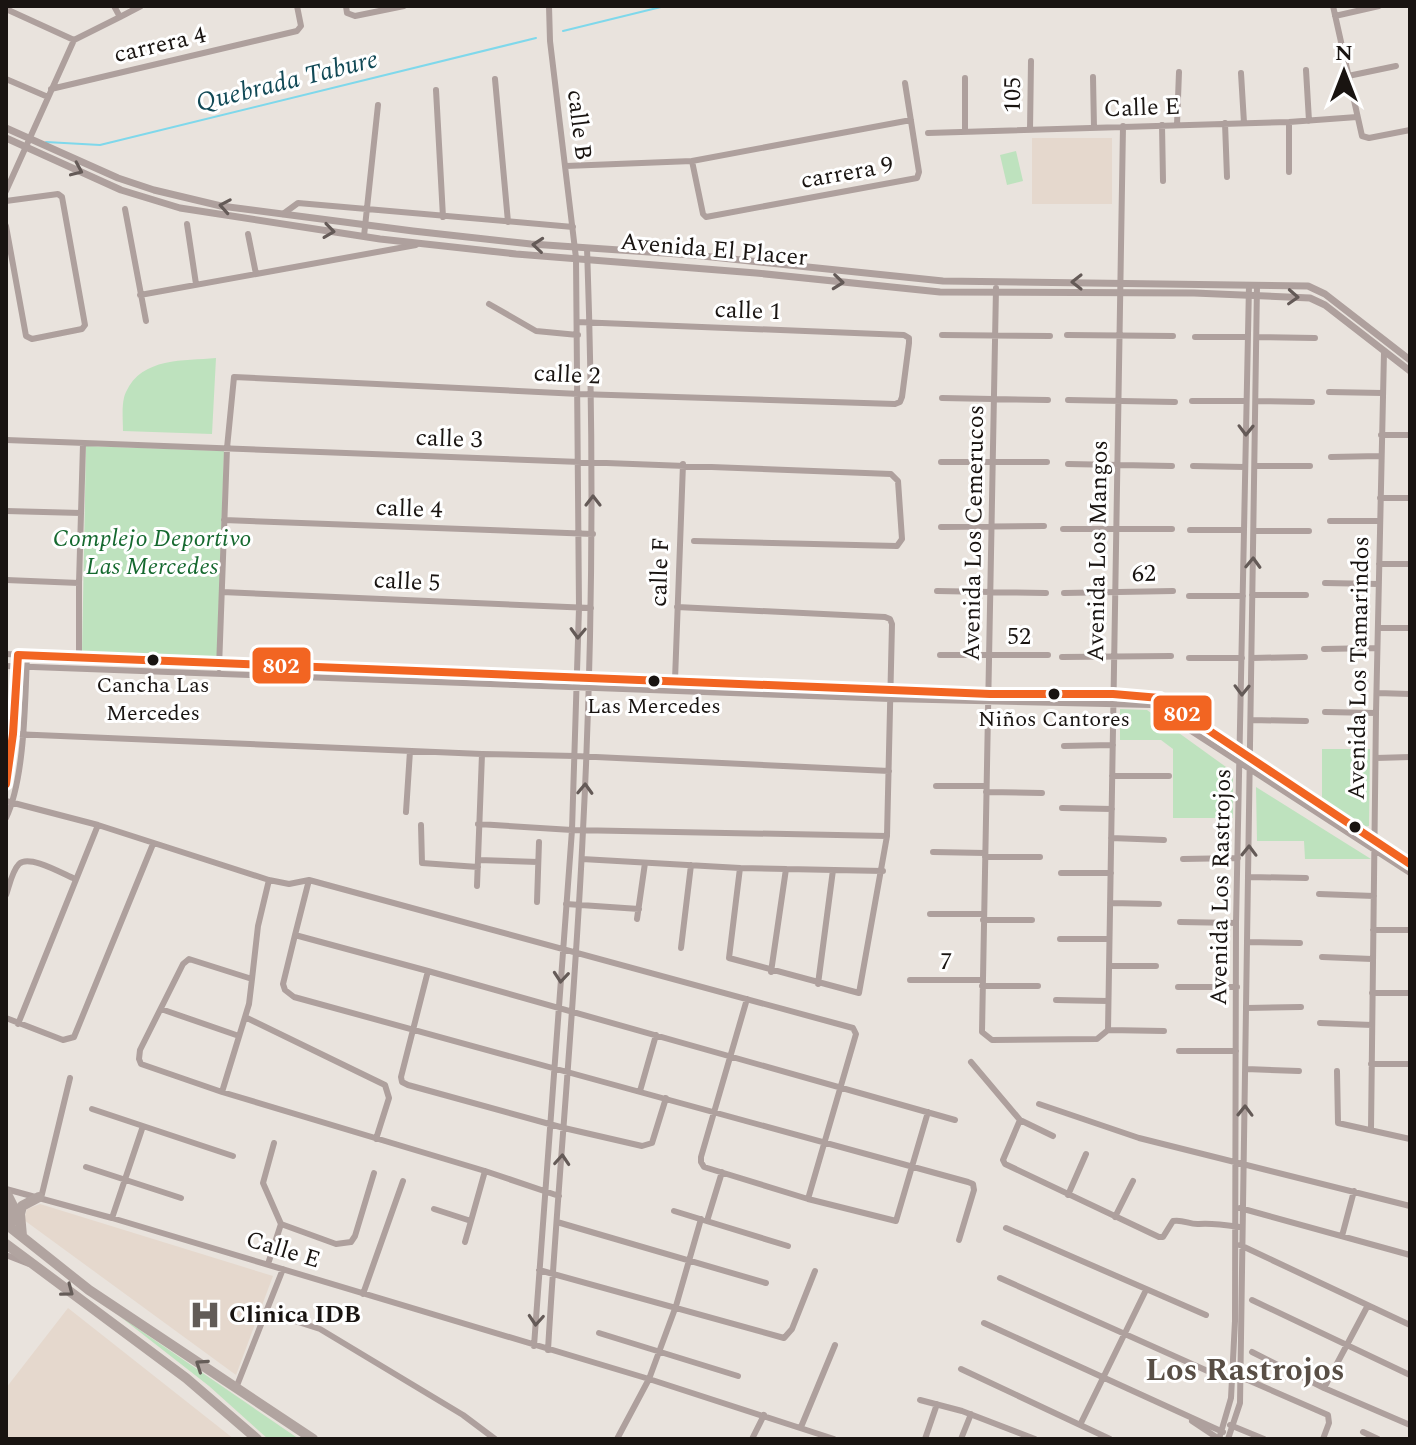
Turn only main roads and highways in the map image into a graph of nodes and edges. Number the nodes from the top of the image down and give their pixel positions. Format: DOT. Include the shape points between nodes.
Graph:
graph roads {
  1 [pos="6,1190"];
  2 [pos="40,1197"];
  3 [pos="9,1226"];
  4 [pos="22,1236"];
  5 [pos="6,1244"];
  6 [pos="257,1439"];
  7 [pos="313,1439"];
  1 -- 3 [label="highway" via="13,1206"];
  2 -- 4 [label="highway" via="22,1206"];
  3 -- 4 [label="highway"];
  7 -- 4 [label="highway, one-way" via="89,1290"];
  5 -- 6 [label="highway, one-way" via="186,1378"];
}
